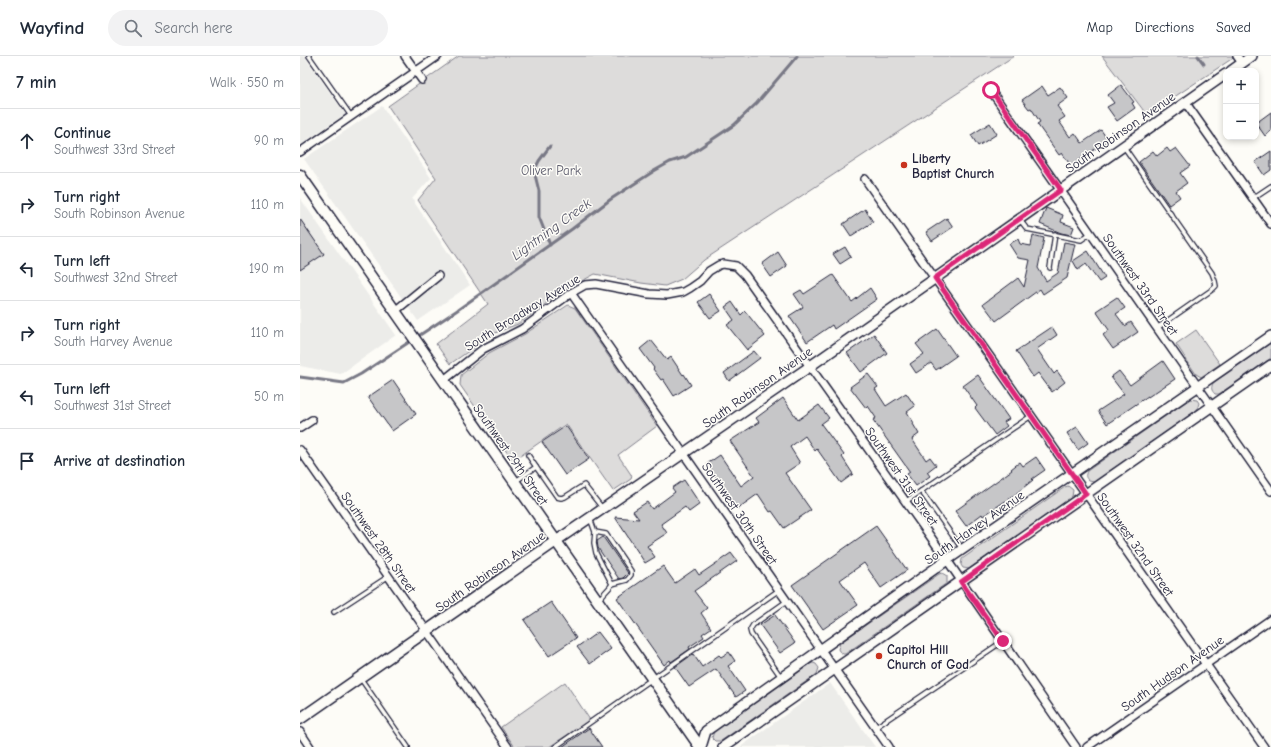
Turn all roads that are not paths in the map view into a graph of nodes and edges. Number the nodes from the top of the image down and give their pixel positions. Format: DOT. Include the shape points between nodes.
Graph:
graph roads {
  1 [pos="309,56"];
  2 [pos="405,56"];
  3 [pos="438,56"];
  4 [pos="1252,56"];
  5 [pos="1239,60"];
  6 [pos="416,72"];
  7 [pos="1223,76"];
  8 [pos="422,80"];
  9 [pos="991,90"];
  10 [pos="1185,102"];
  11 [pos="351,116"];
  12 [pos="1124,146"];
  13 [pos="300,152"];
  14 [pos="300,175"];
  15 [pos="865,179"];
  16 [pos="1271,186"];
  17 [pos="1061,190"];
  18 [pos="1253,198"];
  19 [pos="1019,220"];
  20 [pos="1271,224"];
  21 [pos="1091,233"];
  22 [pos="1055,234"];
  23 [pos="729,265"];
  24 [pos="1050,268"];
  25 [pos="438,276"];
  26 [pos="935,278"];
  27 [pos="571,293"];
  28 [pos="395,311"];
  29 [pos="1157,328"];
  30 [pos="1271,336"];
  31 [pos="1271,365"];
  32 [pos="809,367"];
  33 [pos="444,380"];
  34 [pos="1198,387"];
  35 [pos="1212,406"];
  36 [pos="1031,416"];
  37 [pos="312,420"];
  38 [pos="300,428"];
  39 [pos="300,450"];
  40 [pos="528,454"];
  41 [pos="684,454"];
  42 [pos="536,467"];
  43 [pos="1073,475"];
  44 [pos="515,482"];
  45 [pos="921,491"];
  46 [pos="1271,491"];
  47 [pos="1086,494"];
  48 [pos="905,502"];
  49 [pos="603,509"];
  50 [pos="590,518"];
  51 [pos="595,532"];
  52 [pos="556,541"];
  53 [pos="963,550"];
  54 [pos="947,560"];
  55 [pos="389,576"];
  56 [pos="961,582"];
  57 [pos="612,584"];
  58 [pos="779,590"];
  59 [pos="598,600"];
  60 [pos="787,601"];
  61 [pos="334,612"];
  62 [pos="1271,619"];
  63 [pos="426,630"];
  64 [pos="1003,641"];
  65 [pos="822,650"];
  66 [pos="1206,665"];
  67 [pos="836,670"];
  68 [pos="359,677"];
  69 [pos="782,678"];
  70 [pos="653,679"];
  71 [pos="300,719"];
  72 [pos="876,727"];
  73 [pos="300,732"];
  74 [pos="310,747"];
  75 [pos="408,747"];
  76 [pos="508,747"];
  77 [pos="555,747"];
  78 [pos="701,747"];
  79 [pos="723,747"];
  80 [pos="889,747"];
  81 [pos="1076,747"];
  82 [pos="1087,747"];
  83 [pos="1264,747"];
  1 -- 11 [label="lane"];
  2 -- 6 [label="street"];
  3 -- 6 [label="street"];
  4 -- 5 [label="street"];
  6 -- 8 [label="street"];
  6 -- 11 [label="street"];
  7 -- 10 [label="street, South Robinson Avenue"];
  9 -- 17 [label="street, Southwest 33rd Street"];
  10 -- 12 [label="street, South Robinson Avenue"];
  10 -- 18 [label="street"];
  11 -- 13 [label="street"];
  12 -- 17 [label="street, South Robinson Avenue"];
  12 -- 29 [label="lane" via="1215,280 1216,286 1213,289"];
  14 -- 28 [label="main road, Southwest 29th Street"];
  15 -- 26 [label="street, Southwest 32nd Street"];
  16 -- 18 [label="lane"];
  17 -- 19 [label="street, South Robinson Avenue"];
  17 -- 21 [label="street, Southwest 33rd Street"];
  18 -- 20 [label="street"];
  19 -- 22 [label="lane" via="1027,229"];
  19 -- 26 [label="street, South Robinson Avenue"];
  21 -- 22 [label="lane" via="1082,240"];
  21 -- 29 [label="street, Southwest 33rd Street"];
  22 -- 24 [label="lane"];
  23 -- 27 [label="street, South Broadway Avenue" via="716,266 690,288 674,295 649,294 596,284 585,285"];
  23 -- 32 [label="street, Southwest 31st Street" via="745,274"];
  25 -- 28 [label="street"];
  26 -- 32 [label="street, South Robinson Avenue"];
  26 -- 36 [label="street, Southwest 32nd Street"];
  27 -- 33 [label="street, South Broadway Avenue" via="522,328 488,346"];
  27 -- 41 [label="street, Southwest 30th Street"];
  28 -- 33 [label="main road, Southwest 29th Street"];
  29 -- 34 [label="street, Southwest 33rd Street"];
  30 -- 34 [label="street, South Harvey Avenue"];
  31 -- 35 [label="street"];
  32 -- 41 [label="street, South Robinson Avenue"];
  32 -- 48 [label="street, Southwest 31st Street"];
  33 -- 44 [label="main road, Southwest 29th Street"];
  34 -- 35 [label="street, Southwest 33rd Street"];
  34 -- 43 [label="street, South Harvey Avenue"];
  35 -- 46 [label="street, Southwest 33rd Street"];
  35 -- 47 [label="street"];
  36 -- 43 [label="street, Southwest 32nd Street"];
  36 -- 45 [label="lane"];
  37 -- 38 [label="street"];
  39 -- 55 [label="street, Southwest 28th Street"];
  40 -- 42 [label="lane"];
  41 -- 49 [label="street, South Robinson Avenue"];
  41 -- 58 [label="street, Southwest 30th Street"];
  42 -- 44 [label="lane"];
  42 -- 49 [label="lane" via="557,496 562,498 584,485"];
  43 -- 47 [label="street, Southwest 32nd Street"];
  43 -- 53 [label="street, South Harvey Avenue"];
  44 -- 52 [label="main road, Southwest 29th Street"];
  45 -- 48 [label="lane"];
  45 -- 53 [label="lane"];
  47 -- 56 [label="street"];
  47 -- 66 [label="street, Southwest 32nd Street"];
  48 -- 54 [label="street, Southwest 31st Street"];
  49 -- 50 [label="street, South Robinson Avenue"];
  50 -- 51 [label="lane"];
  50 -- 52 [label="street, South Robinson Avenue"];
  51 -- 57 [label="lane" via="596,553"];
  51 -- 57 [label="lane" via="606,534 631,571 627,580"];
  52 -- 59 [label="main road, Southwest 29th Street"];
  52 -- 63 [label="main road, South Robinson Avenue"];
  53 -- 54 [label="street, South Harvey Avenue"];
  54 -- 56 [label="street, Southwest 31st Street"];
  54 -- 65 [label="street, South Harvey Avenue"];
  55 -- 61 [label="lane"];
  55 -- 63 [label="street, Southwest 28th Street"];
  56 -- 64 [label="street, Southwest 31st Street"];
  56 -- 67 [label="street"];
  57 -- 59 [label="lane"];
  58 -- 60 [label="street, Southwest 30th Street"];
  58 -- 70 [label="lane"];
  59 -- 70 [label="main road, Southwest 29th Street"];
  60 -- 65 [label="street, Southwest 30th Street"];
  60 -- 69 [label="lane" via="753,625 750,630"];
  62 -- 66 [label="street, South Hudson Avenue"];
  63 -- 68 [label="main road, South Robinson Avenue"];
  63 -- 76 [label="street, Southwest 28th Street"];
  64 -- 72 [label="lane"];
  64 -- 81 [label="street, Southwest 31st Street"];
  65 -- 67 [label="street, Southwest 30th Street"];
  65 -- 69 [label="street, South Harvey Avenue"];
  66 -- 82 [label="street, South Hudson Avenue"];
  66 -- 83 [label="street, Southwest 32nd Street"];
  67 -- 72 [label="street, Southwest 30th Street"];
  67 -- 79 [label="street"];
  68 -- 71 [label="main road, South Robinson Avenue"];
  68 -- 75 [label="lane"];
  69 -- 78 [label="street, South Harvey Avenue" via="706,732"];
  70 -- 77 [label="lane"];
  70 -- 78 [label="main road, Southwest 29th Street"];
  72 -- 80 [label="street, Southwest 30th Street"];
  73 -- 74 [label="street"];
}
